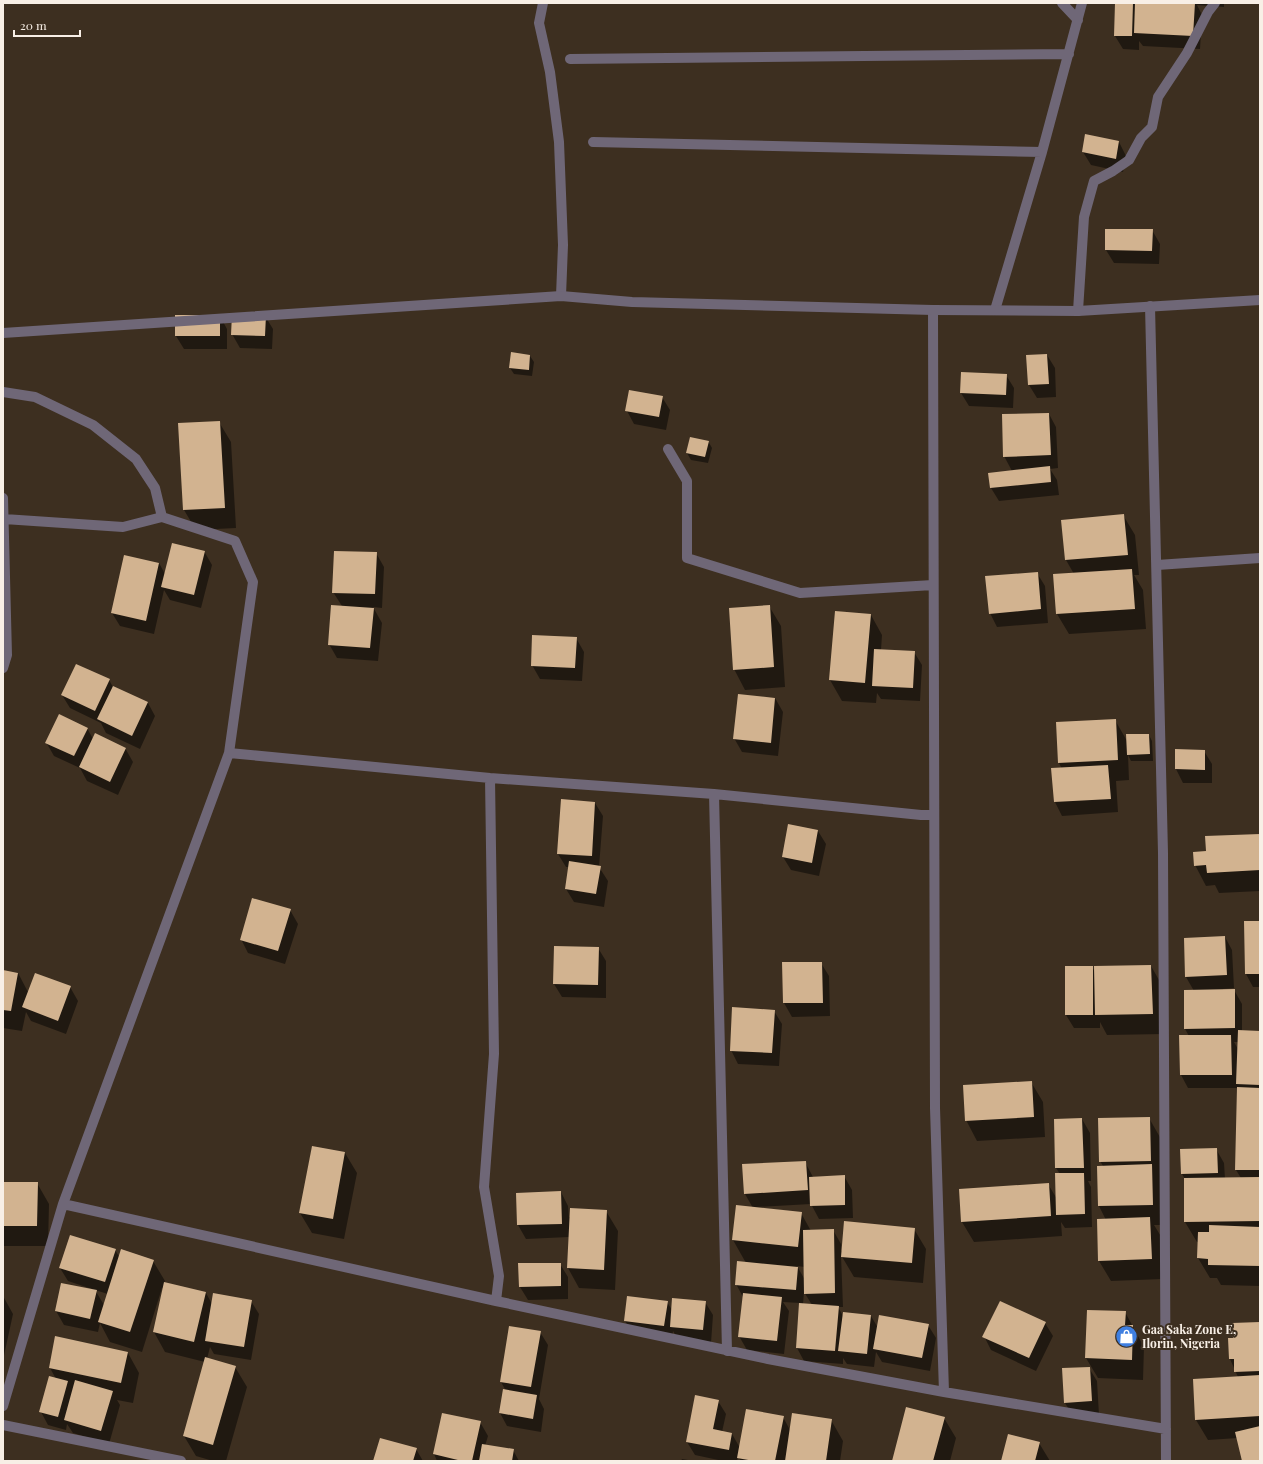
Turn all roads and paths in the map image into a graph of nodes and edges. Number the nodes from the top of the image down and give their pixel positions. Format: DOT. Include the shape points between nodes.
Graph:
graph roads {
  1 [pos="543,3"];
  2 [pos="1062,3"];
  3 [pos="1082,3"];
  4 [pos="1215,3"];
  5 [pos="1078,20"];
  6 [pos="1069,54"];
  7 [pos="570,59"];
  8 [pos="593,142"];
  9 [pos="1042,152"];
  10 [pos="561,296"];
  11 [pos="1260,300"];
  12 [pos="1150,306"];
  13 [pos="932,310"];
  14 [pos="995,310"];
  15 [pos="1078,311"];
  16 [pos="3,333"];
  17 [pos="3,392"];
  18 [pos="668,449"];
  19 [pos="3,498"];
  20 [pos="162,517"];
  21 [pos="4,519"];
  22 [pos="1260,558"];
  23 [pos="1157,565"];
  24 [pos="932,585"];
  25 [pos="3,668"];
  26 [pos="229,753"];
  27 [pos="490,778"];
  28 [pos="714,794"];
  29 [pos="934,815"];
  30 [pos="63,1204"];
  31 [pos="496,1301"];
  32 [pos="727,1351"];
  33 [pos="944,1392"];
  34 [pos="3,1406"];
  35 [pos="3,1425"];
  36 [pos="1166,1429"];
  37 [pos="180,1461"];
  38 [pos="1166,1461"];
  1 -- 10 [label="street" via="540,23 550,72 559,142 563,245"];
  2 -- 5 [label="street"];
  3 -- 5 [label="street"];
  4 -- 15 [label="street" via="1158,97 1152,127 1141,138 1129,160 1094,181 1084,217"];
  5 -- 6 [label="street"];
  6 -- 7 [label="street"];
  6 -- 9 [label="street"];
  8 -- 9 [label="street"];
  9 -- 14 [label="street"];
  10 -- 13 [label="street" via="632,302"];
  10 -- 16 [label="street"];
  11 -- 12 [label="street"];
  12 -- 15 [label="street"];
  12 -- 23 [label="street"];
  13 -- 14 [label="street"];
  13 -- 24 [label="street"];
  14 -- 15 [label="street"];
  17 -- 20 [label="street" via="35,397 93,425 136,459 156,488"];
  18 -- 24 [label="street" via="687,481 687,558 800,593"];
  19 -- 21 [label="street"];
  20 -- 21 [label="street" via="123,527"];
  20 -- 26 [label="street" via="235,541 253,582"];
  21 -- 25 [label="street" via="7,655"];
  22 -- 23 [label="street"];
  23 -- 36 [label="street" via="1163,853"];
  24 -- 29 [label="street"];
  26 -- 27 [label="street"];
  26 -- 30 [label="street"];
  27 -- 28 [label="street"];
  27 -- 31 [label="street" via="494,1054 484,1187 499,1276"];
  28 -- 29 [label="street"];
  28 -- 32 [label="street"];
  29 -- 33 [label="street" via="935,1108"];
  30 -- 31 [label="street"];
  30 -- 34 [label="street"];
  31 -- 32 [label="street"];
  32 -- 33 [label="street"];
  33 -- 36 [label="street"];
  35 -- 37 [label="street"];
  36 -- 38 [label="street"];
}
